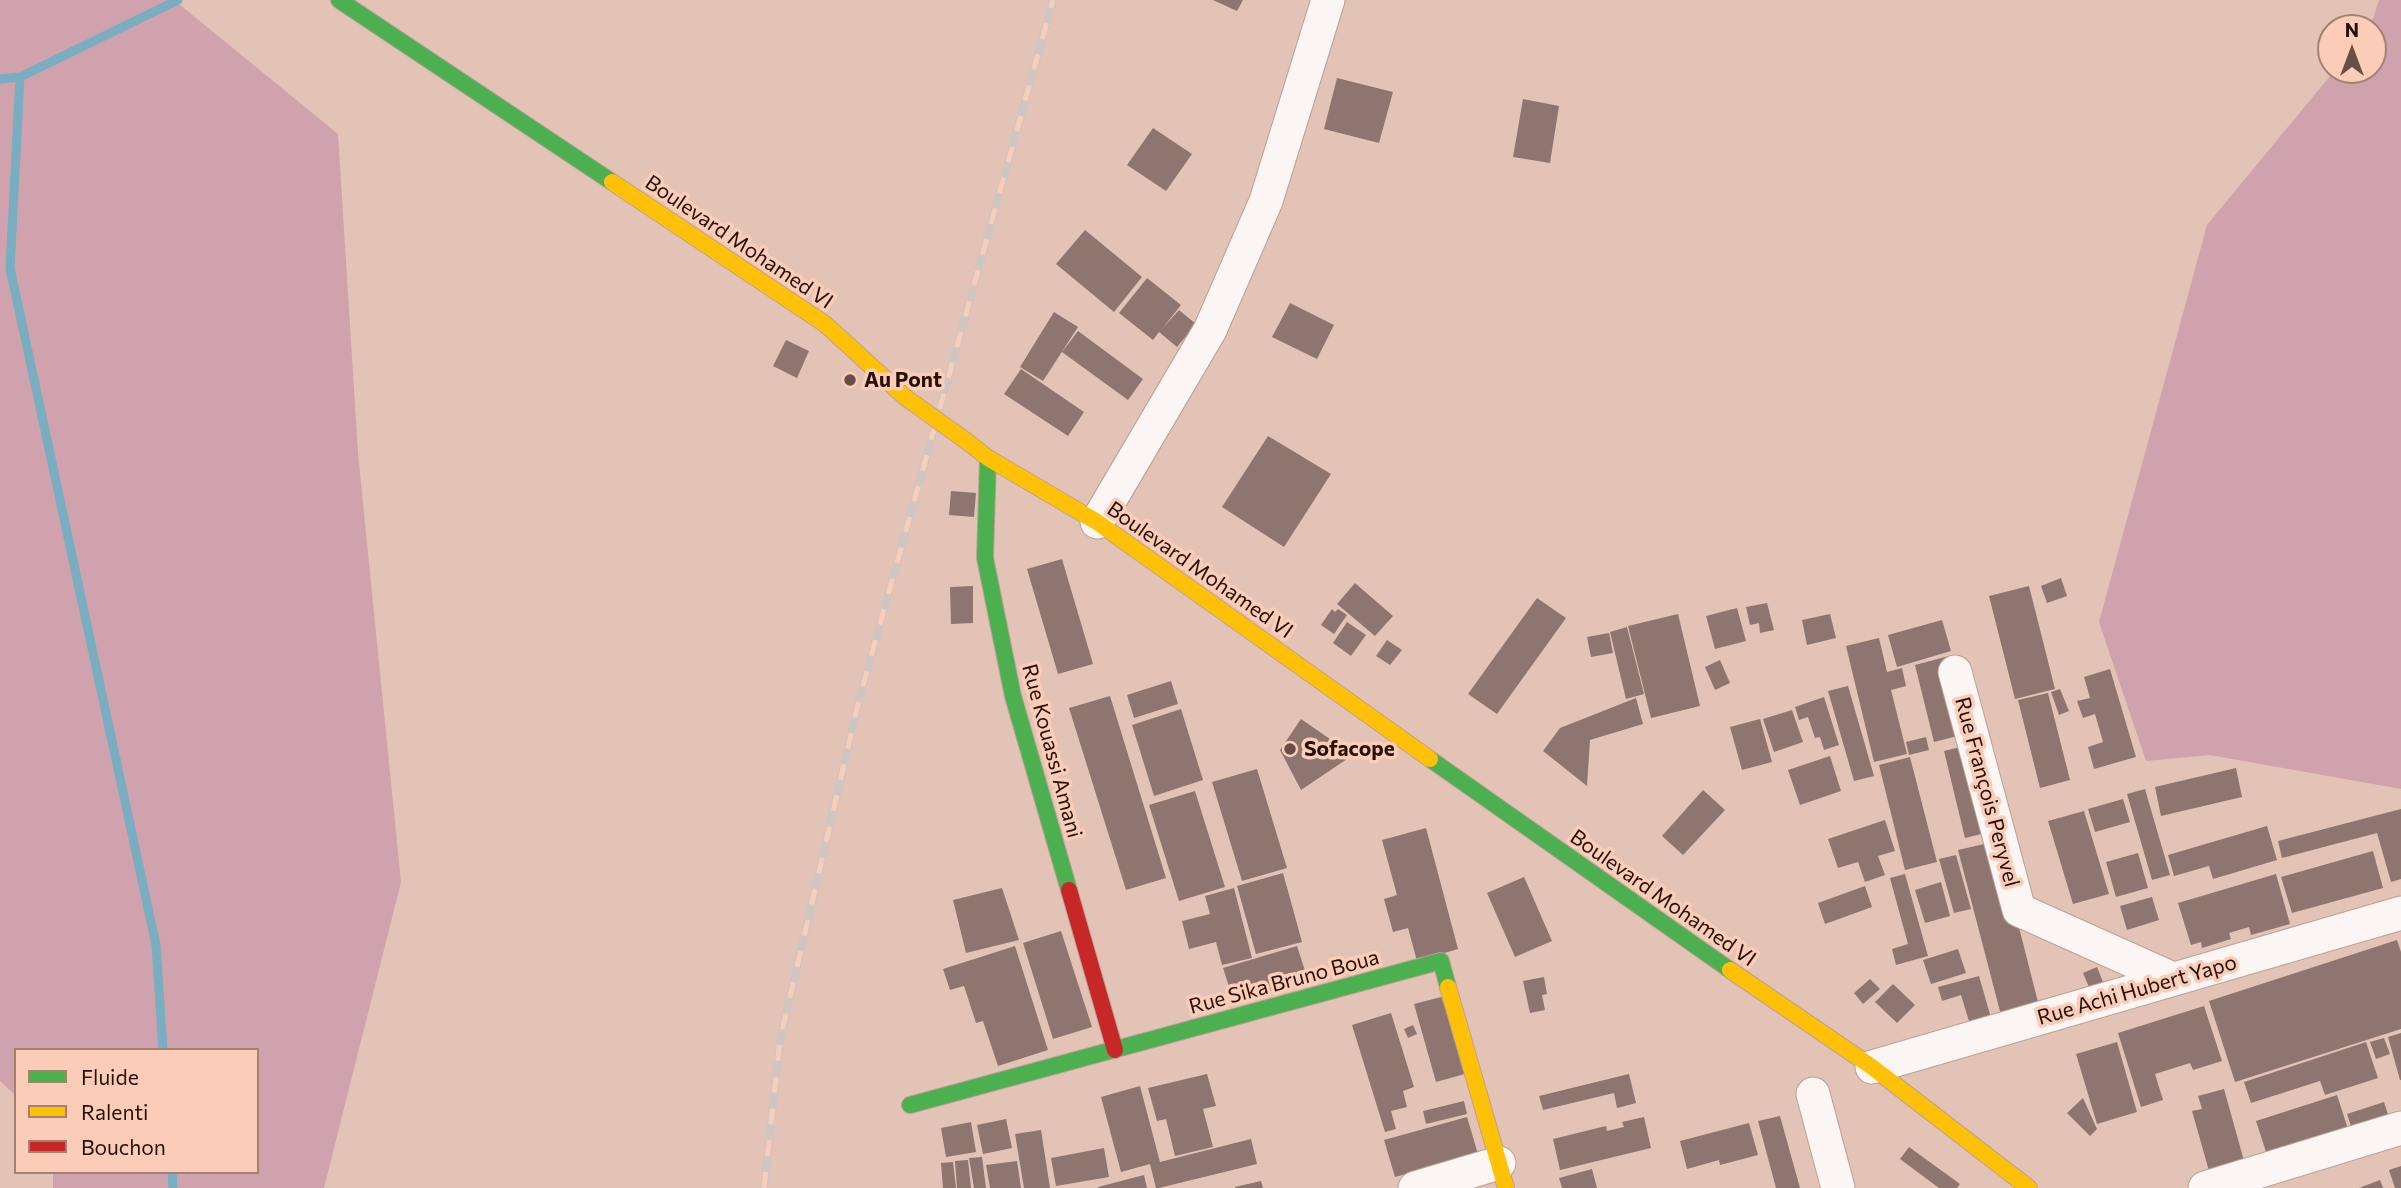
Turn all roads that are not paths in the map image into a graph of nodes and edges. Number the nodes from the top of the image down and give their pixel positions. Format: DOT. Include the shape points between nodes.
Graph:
graph roads {
  1 [pos="339,0"];
  2 [pos="1328,0"];
  3 [pos="988,458"];
  4 [pos="1097,522"];
  5 [pos="1955,672"];
  6 [pos="2401,913"];
  7 [pos="2173,979"];
  8 [pos="1115,1050"];
  9 [pos="1872,1067"];
  10 [pos="1813,1094"];
  11 [pos="910,1105"];
  12 [pos="2401,1128"];
  13 [pos="1503,1176"];
  14 [pos="1415,1188"];
  15 [pos="1838,1188"];
  16 [pos="2029,1188"];
  17 [pos="2204,1188"];
  1 -- 3 [label="main road, Boulevard Mohamed VI, bridge" via="825,324 905,397"];
  2 -- 4 [label="street" via="1266,201 1210,330"];
  3 -- 4 [label="main road, Boulevard Mohamed VI"];
  3 -- 8 [label="main road, Rue Kouassi Amani" via="985,558 1013,695"];
  4 -- 9 [label="main road, Boulevard Mohamed VI" via="1654,918"];
  5 -- 7 [label="street, Rue François Peryvel" via="2019,911"];
  6 -- 7 [label="street, Rue Achi Hubert Yapo"];
  7 -- 9 [label="street, Rue Achi Hubert Yapo"];
  8 -- 11 [label="main road, Rue Sika Bruno Boua"];
  8 -- 13 [label="main road, Rue Sika Bruno Boua" via="1441,961"];
  9 -- 16 [label="main road, Boulevard Mohamed VI"];
  10 -- 15 [label="street"];
  12 -- 17 [label="street"];
  13 -- 14 [label="street"];
}
